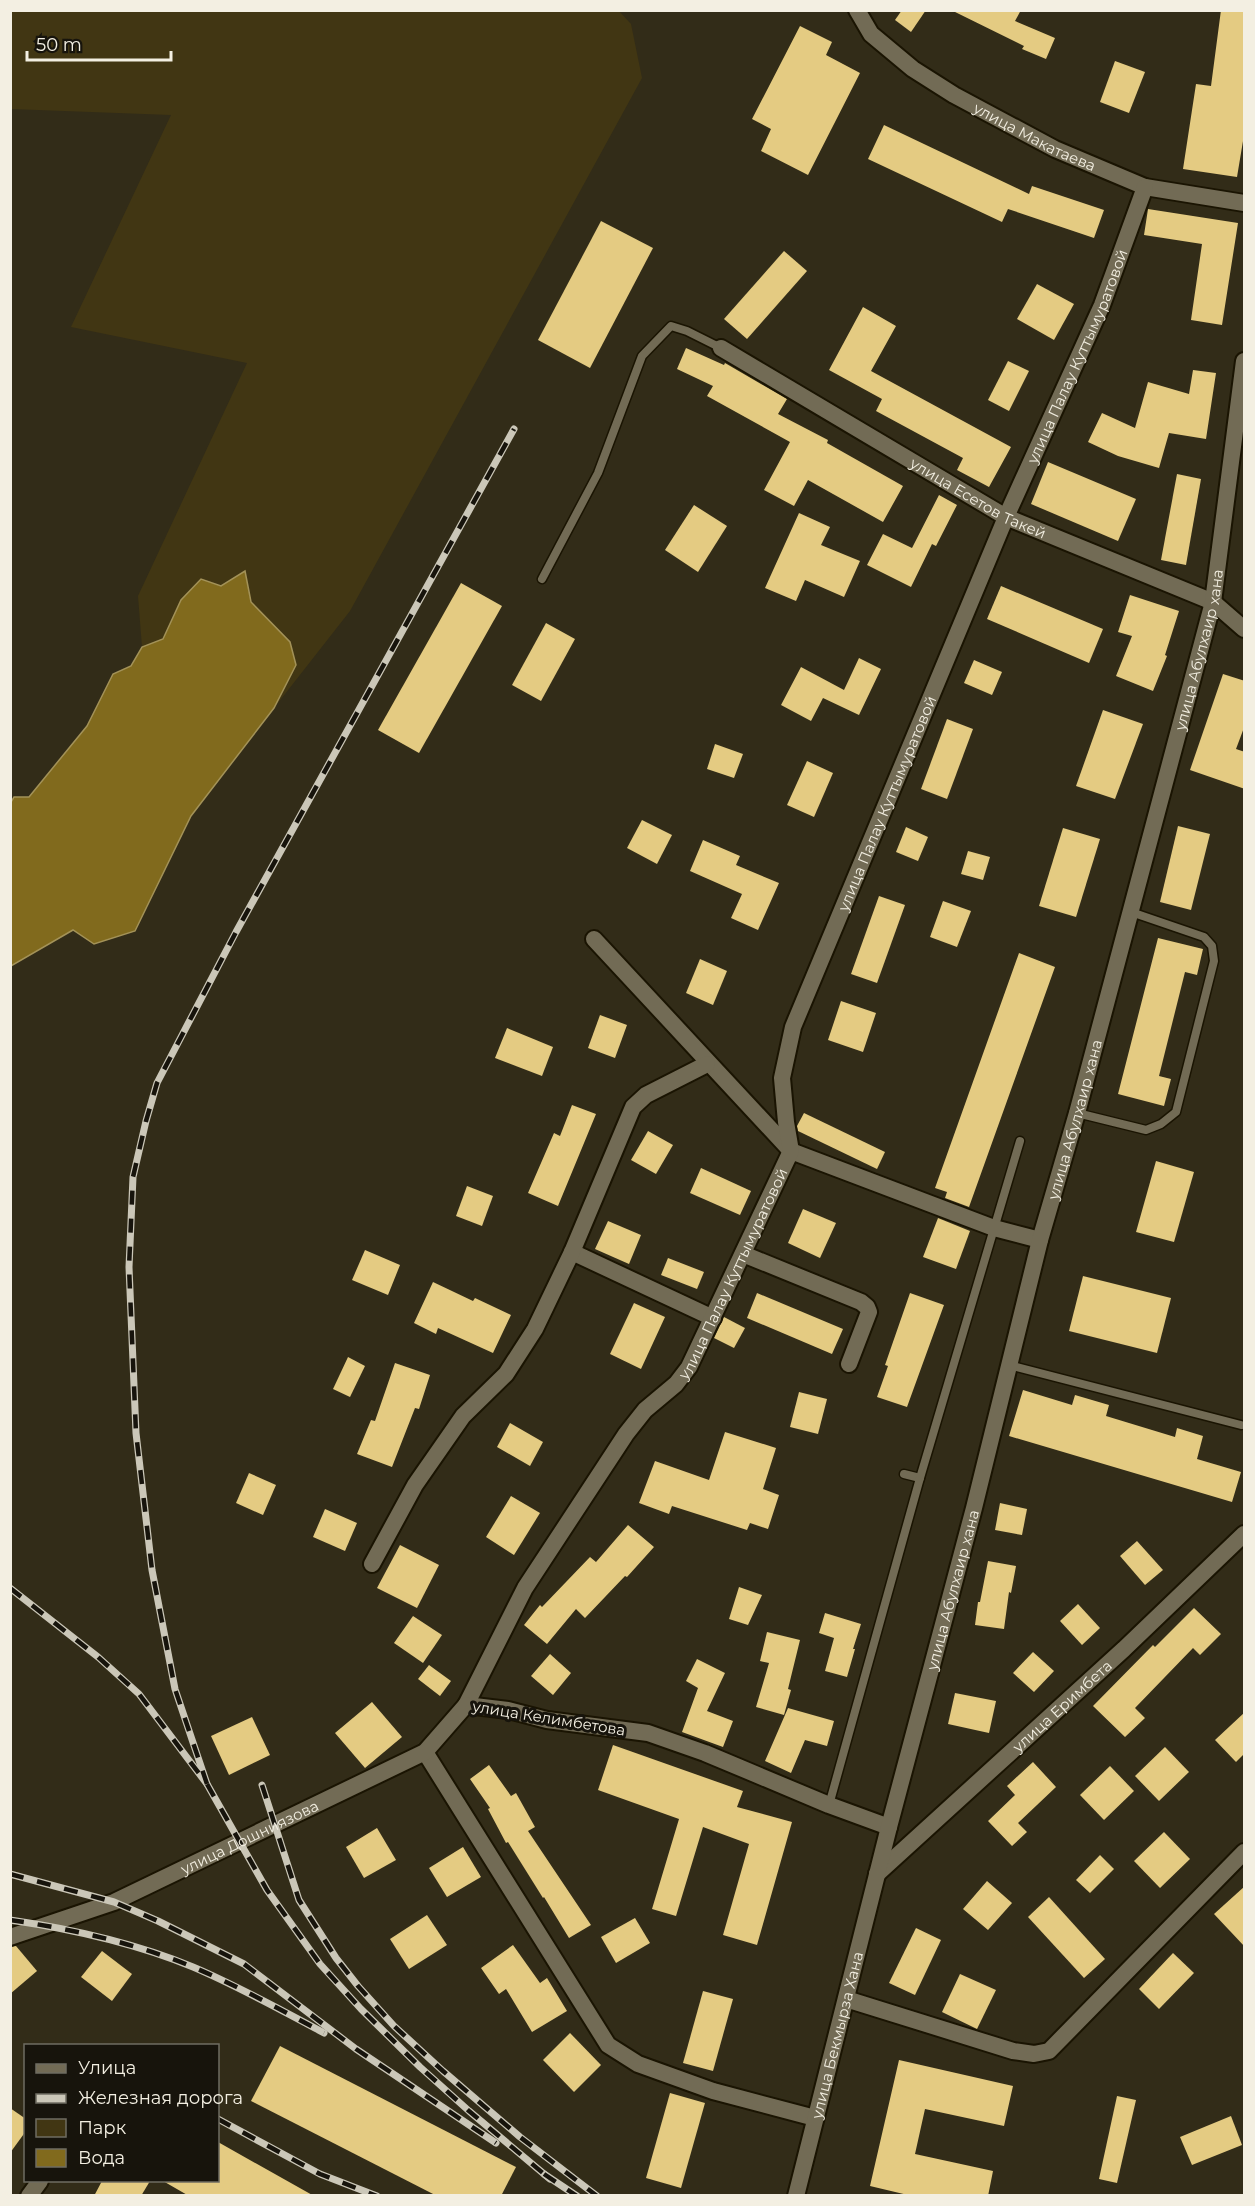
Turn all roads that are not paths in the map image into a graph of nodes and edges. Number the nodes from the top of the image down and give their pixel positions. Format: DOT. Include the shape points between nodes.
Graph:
graph roads {
  1 [pos="858,10"];
  2 [pos="1145,187"];
  3 [pos="1245,203"];
  4 [pos="721,348"];
  5 [pos="1245,362"];
  6 [pos="1006,517"];
  7 [pos="542,579"];
  8 [pos="1213,602"];
  9 [pos="1245,629"];
  10 [pos="1131,912"];
  11 [pos="594,939"];
  12 [pos="708,1064"];
  13 [pos="1077,1113"];
  14 [pos="1020,1141"];
  15 [pos="791,1151"];
  16 [pos="994,1228"];
  17 [pos="1040,1240"];
  18 [pos="572,1252"];
  19 [pos="743,1254"];
  20 [pos="713,1318"];
  21 [pos="849,1364"];
  22 [pos="1009,1365"];
  23 [pos="645,1410"];
  24 [pos="1241,1425"];
  25 [pos="904,1474"];
  26 [pos="920,1478"];
  27 [pos="1245,1534"];
  28 [pos="372,1564"];
  29 [pos="465,1705"];
  30 [pos="425,1752"];
  31 [pos="829,1805"];
  32 [pos="889,1827"];
  33 [pos="1245,1852"];
  34 [pos="877,1874"];
  35 [pos="10,1937"];
  36 [pos="846,1999"];
  37 [pos="815,2118"];
  38 [pos="39,2182"];
  39 [pos="29,2196"];
  40 [pos="796,2196"];
  1 -- 2 [label="street, улица Макатаева" via="871,33 913,69 954,95 1055,148"];
  2 -- 3 [label="street, улица Макатаева"];
  2 -- 6 [label="street, улица Палау Куттымуратовой" via="1102,305"];
  4 -- 6 [label="street, улица Есетов Такей"];
  4 -- 7 [label="lane" via="671,326 642,356 598,473"];
  5 -- 8 [label="street, улица Абулхаир хана"];
  6 -- 8 [label="street, улица Есетов Такей"];
  6 -- 15 [label="street, улица Палау Куттымуратовой" via="793,1027 783,1078"];
  8 -- 9 [label="street, улица Есетов Такей"];
  8 -- 10 [label="street, улица Абулхаир хана"];
  10 -- 13 [label="street, улица Абулхаир хана"];
  10 -- 13 [label="lane" via="1204,938 1212,946 1214,961 1176,1112 1146,1130"];
  11 -- 12 [label="street"];
  12 -- 15 [label="street"];
  12 -- 18 [label="street" via="646,1095 633,1107"];
  13 -- 17 [label="street, улица Абулхаир хана"];
  14 -- 16 [label="lane"];
  15 -- 16 [label="street"];
  15 -- 19 [label="street, улица Палау Куттымуратовой"];
  16 -- 17 [label="street"];
  16 -- 26 [label="lane"];
  17 -- 22 [label="street, улица Абулхаир хана"];
  18 -- 20 [label="street"];
  18 -- 28 [label="street" via="521,1353 506,1374 463,1416 415,1485"];
  19 -- 20 [label="street, улица Палау Куттымуратовой"];
  19 -- 21 [label="street" via="867,1307 869,1312"];
  20 -- 23 [label="street, улица Палау Куттымуратовой" via="689,1367 676,1384"];
  22 -- 24 [label="lane"];
  22 -- 32 [label="street, улица Абулхаир хана"];
  23 -- 29 [label="street, улица Келимбетова" via="525,1588"];
  25 -- 26 [label="lane"];
  26 -- 31 [label="lane"];
  27 -- 34 [label="street, улица Еримбета"];
  29 -- 30 [label="street, улица Дошниязова"];
  29 -- 31 [label="street, улица Келимбетова" via="648,1733"];
  30 -- 35 [label="street, улица Дошниязова" via="114,1902"];
  30 -- 37 [label="street" via="608,2045 638,2064 713,2091"];
  31 -- 32 [label="street, улица Келимбетова"];
  32 -- 34 [label="street, улица Абулхаир хана"];
  33 -- 36 [label="street" via="1049,2051 1012,2051"];
  34 -- 36 [label="street, улица Бекмырза Хана"];
  36 -- 37 [label="street, улица Бекмырза Хана"];
  37 -- 40 [label="street, улица Бекмырза Хана"];
  38 -- 39 [label="street"];
}
